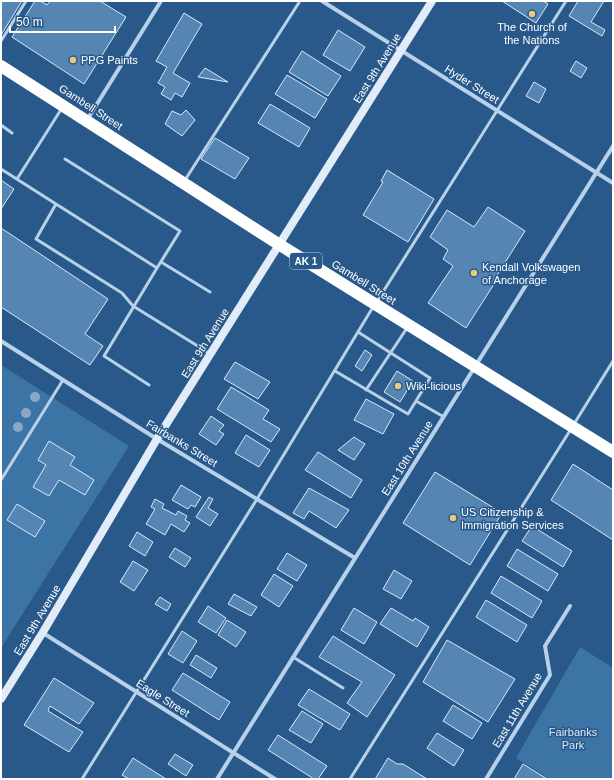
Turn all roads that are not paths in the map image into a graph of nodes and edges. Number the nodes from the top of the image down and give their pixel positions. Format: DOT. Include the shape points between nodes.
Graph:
graph roads {
  1 [pos="26,1"];
  2 [pos="161,1"];
  3 [pos="300,1"];
  4 [pos="322,1"];
  5 [pos="432,1"];
  6 [pos="566,1"];
  7 [pos="1,41"];
  8 [pos="401,50"];
  9 [pos="1,66"];
  10 [pos="63,105"];
  11 [pos="496,110"];
  12 [pos="86,120"];
  13 [pos="1,125"];
  14 [pos="12,132"];
  15 [pos="613,146"];
  16 [pos="65,159"];
  17 [pos="1,169"];
  18 [pos="596,172"];
  19 [pos="17,179"];
  20 [pos="184,183"];
  21 [pos="613,183"];
  22 [pos="56,204"];
  23 [pos="280,245"];
  24 [pos="161,262"];
  25 [pos="157,268"];
  26 [pos="210,292"];
  27 [pos="375,304"];
  28 [pos="134,306"];
  29 [pos="408,325"];
  30 [pos="358,332"];
  31 [pos="1,341"];
  32 [pos="391,353"];
  33 [pos="211,354"];
  34 [pos="613,361"];
  35 [pos="475,367"];
  36 [pos="334,371"];
  37 [pos="63,380"];
  38 [pos="150,385"];
  39 [pos="366,390"];
  40 [pos="416,401"];
  41 [pos="444,416"];
  42 [pos="573,426"];
  43 [pos="157,439"];
  44 [pos="613,452"];
  45 [pos="1,480"];
  46 [pos="257,499"];
  47 [pos="355,558"];
  48 [pos="570,606"];
  49 [pos="43,632"];
  50 [pos="293,657"];
  51 [pos="343,688"];
  52 [pos="137,692"];
  53 [pos="1,699"];
  54 [pos="234,754"];
  55 [pos="82,779"];
  56 [pos="217,779"];
  57 [pos="275,779"];
  58 [pos="350,779"];
  59 [pos="486,779"];
  1 -- 7 [label="lane"];
  2 -- 12 [label="street"];
  3 -- 20 [label="lane"];
  4 -- 8 [label="street, Hyder Street"];
  5 -- 8 [label="street, East 9th Avenue"];
  6 -- 11 [label="lane"];
  8 -- 11 [label="street, Hyder Street"];
  8 -- 23 [label="street, East 9th Avenue"];
  9 -- 10 [label="highway, Gambell Street / AK 1"];
  10 -- 12 [label="highway, Gambell Street / AK 1"];
  10 -- 19 [label="lane"];
  11 -- 18 [label="street, Hyder Street"];
  11 -- 27 [label="lane"];
  12 -- 20 [label="highway, Gambell Street / AK 1"];
  13 -- 14 [label="lane"];
  15 -- 18 [label="street, East 10th Avenue"];
  16 -- 24 [label="lane" via="180,231"];
  17 -- 19 [label="lane"];
  18 -- 21 [label="street, Hyder Street"];
  18 -- 35 [label="street, East 10th Avenue"];
  19 -- 22 [label="lane"];
  20 -- 23 [label="highway, Gambell Street / AK 1"];
  22 -- 25 [label="lane"];
  22 -- 28 [label="lane" via="36,239 122,293"];
  23 -- 27 [label="highway, Gambell Street / AK 1"];
  23 -- 33 [label="street, East 9th Avenue"];
  24 -- 25 [label="lane"];
  24 -- 26 [label="lane"];
  25 -- 28 [label="lane"];
  27 -- 29 [label="highway, Gambell Street / AK 1"];
  27 -- 30 [label="lane"];
  28 -- 33 [label="lane"];
  28 -- 38 [label="lane" via="104,356"];
  29 -- 32 [label="lane"];
  29 -- 35 [label="highway, Gambell Street / AK 1"];
  30 -- 32 [label="lane"];
  30 -- 36 [label="lane"];
  31 -- 37 [label="street, Fairbanks Street"];
  32 -- 39 [label="lane"];
  32 -- 40 [label="lane" via="430,378"];
  33 -- 43 [label="street, East 9th Avenue"];
  34 -- 42 [label="lane"];
  35 -- 41 [label="street, East 10th Avenue"];
  35 -- 42 [label="highway, Gambell Street / AK 1"];
  36 -- 39 [label="lane"];
  36 -- 46 [label="lane"];
  37 -- 43 [label="street, Fairbanks Street"];
  37 -- 45 [label="lane"];
  39 -- 40 [label="lane" via="408,414"];
  40 -- 41 [label="lane"];
  41 -- 47 [label="street, East 10th Avenue"];
  42 -- 44 [label="highway, Gambell Street / AK 1"];
  42 -- 58 [label="lane"];
  43 -- 46 [label="street, Fairbanks Street"];
  43 -- 49 [label="street, East 9th Avenue"];
  46 -- 47 [label="street, Fairbanks Street"];
  46 -- 52 [label="lane"];
  47 -- 50 [label="street, East 10th Avenue"];
  48 -- 59 [label="street, East 11th Avenue" via="546,646 550,675"];
  49 -- 52 [label="street, Eagle Street"];
  49 -- 53 [label="street, East 9th Avenue"];
  50 -- 51 [label="lane"];
  50 -- 54 [label="street, East 10th Avenue"];
  52 -- 54 [label="street, Eagle Street"];
  52 -- 55 [label="lane"];
  54 -- 56 [label="street, East 10th Avenue"];
  54 -- 57 [label="street, Eagle Street"];
}
